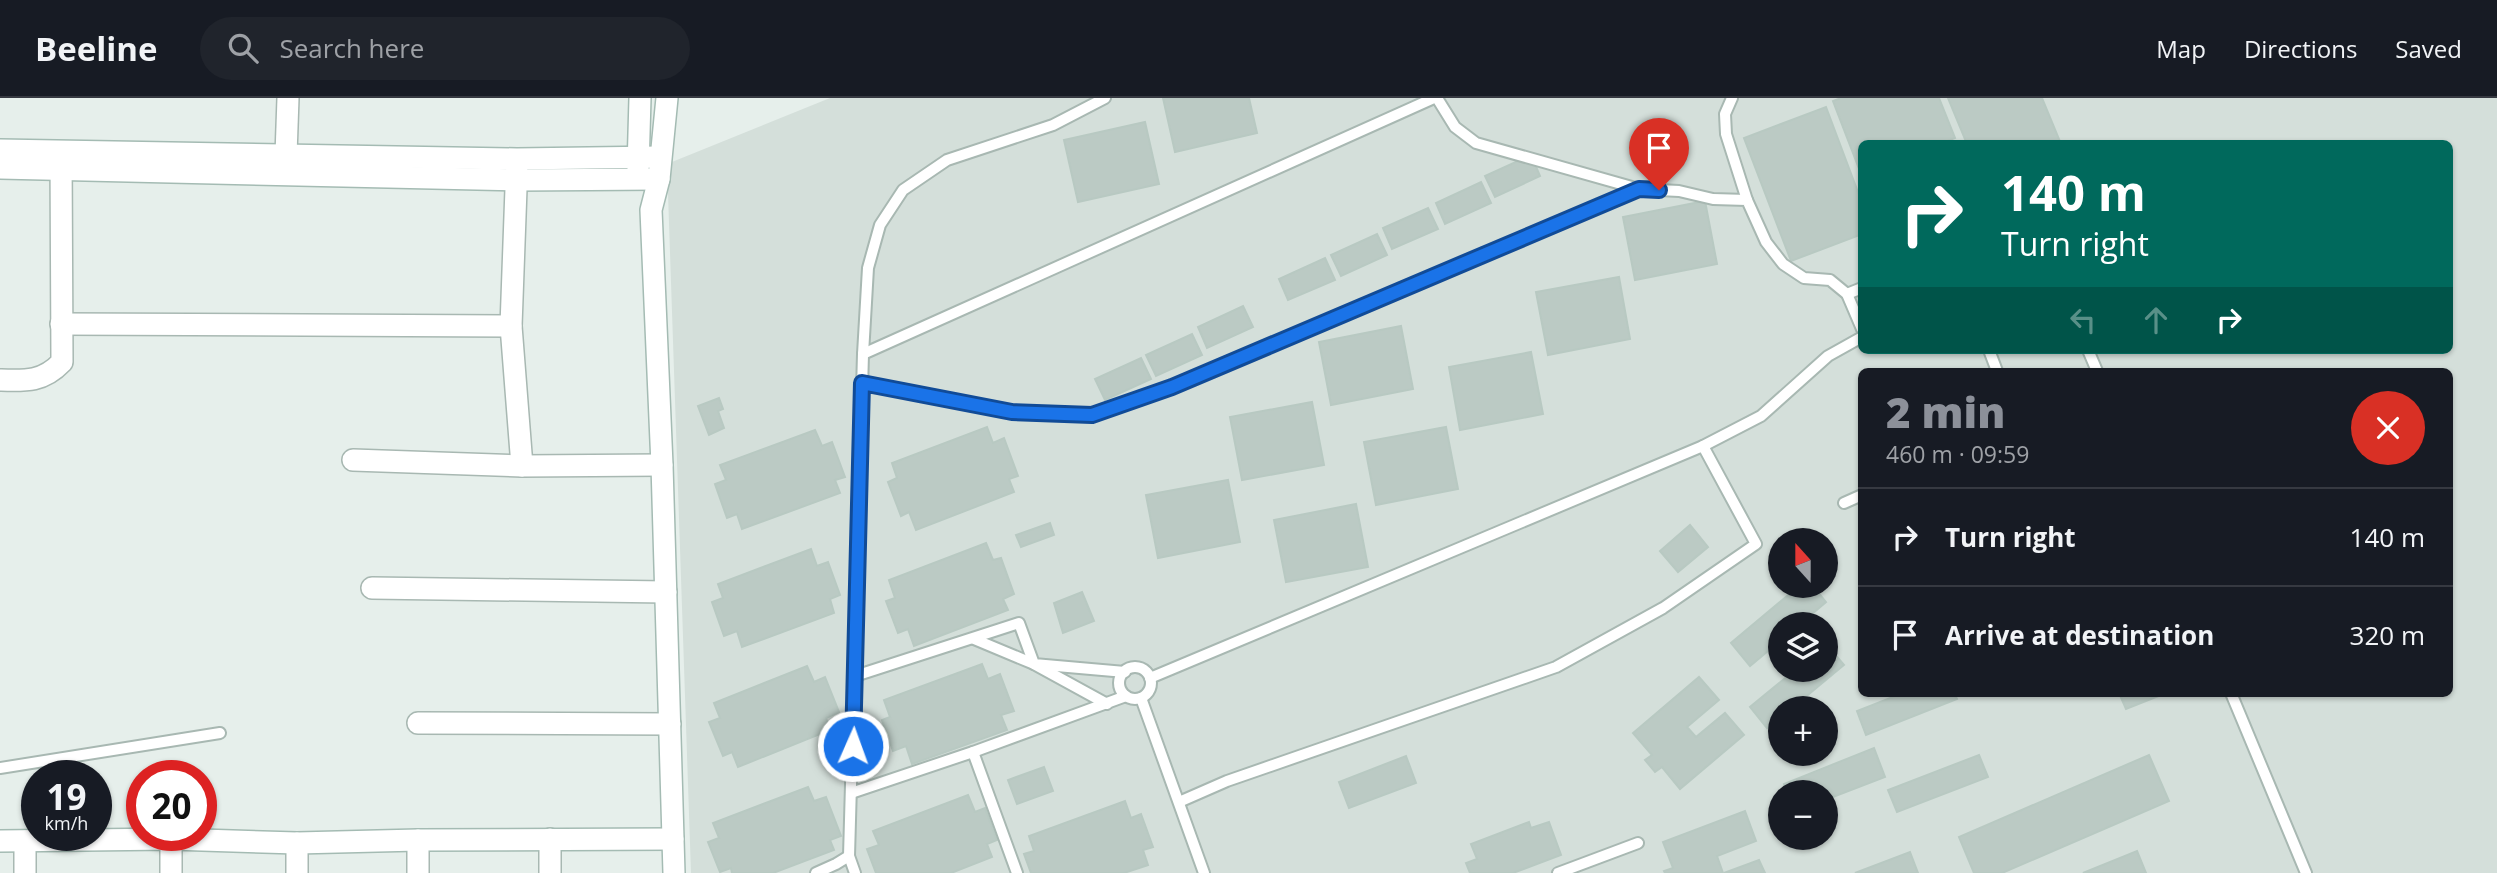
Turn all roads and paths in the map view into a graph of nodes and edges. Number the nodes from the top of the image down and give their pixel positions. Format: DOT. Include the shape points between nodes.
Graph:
graph roads {
  1 [pos="288,98"];
  2 [pos="640,98"];
  3 [pos="667,98"];
  4 [pos="1105,98"];
  5 [pos="1436,98"];
  6 [pos="1732,98"];
  7 [pos="0,150"];
  8 [pos="286,155"];
  9 [pos="638,157"];
  10 [pos="660,157"];
  11 [pos="62,160"];
  12 [pos="0,168"];
  13 [pos="517,170"];
  14 [pos="637,179"];
  15 [pos="659,179"];
  16 [pos="1639,189"];
  17 [pos="1747,200"];
  18 [pos="651,210"];
  19 [pos="1858,290"];
  20 [pos="1847,294"];
  21 [pos="1858,320"];
  22 [pos="61,324"];
  23 [pos="511,326"];
  24 [pos="1858,339"];
  25 [pos="863,354"];
  26 [pos="0,380"];
  27 [pos="862,383"];
  28 [pos="1703,446"];
  29 [pos="353,460"];
  30 [pos="522,466"];
  31 [pos="662,466"];
  32 [pos="1858,497"];
  33 [pos="1844,503"];
  34 [pos="372,588"];
  35 [pos="666,592"];
  36 [pos="974,639"];
  37 [pos="1034,664"];
  38 [pos="1125,672"];
  39 [pos="855,676"];
  40 [pos="1150,678"];
  41 [pos="1126,696"];
  42 [pos="2233,697"];
  43 [pos="1141,698"];
  44 [pos="1107,704"];
  45 [pos="418,723"];
  46 [pos="670,724"];
  47 [pos="220,733"];
  48 [pos="973,752"];
  49 [pos="0,768"];
  50 [pos="851,793"];
  51 [pos="1179,802"];
  52 [pos="550,839"];
  53 [pos="673,839"];
  54 [pos="217,840"];
  55 [pos="418,840"];
  56 [pos="0,841"];
  57 [pos="21,841"];
  58 [pos="297,843"];
  59 [pos="1638,843"];
  60 [pos="25,851"];
  61 [pos="171,851"];
  62 [pos="849,856"];
  63 [pos="1590,861"];
  64 [pos="25,873"];
  65 [pos="171,873"];
  66 [pos="297,873"];
  67 [pos="418,873"];
  68 [pos="550,873"];
  69 [pos="674,873"];
  70 [pos="816,873"];
  71 [pos="855,873"];
  72 [pos="1017,873"];
  73 [pos="1204,873"];
  74 [pos="1558,873"];
  75 [pos="1595,873"];
  76 [pos="2306,873"];
  1 -- 8 [label="street"];
  2 -- 9 [label="street"];
  3 -- 10 [label="street"];
  4 -- 25 [label="lane" via="1053,125 947,160 902,190 880,225 868,268"];
  5 -- 16 [label="lane" via="1455,127 1476,143"];
  5 -- 25 [label="lane"];
  6 -- 17 [label="lane" via="1725,114 1726,134"];
  7 -- 11 [label="street"];
  8 -- 11 [label="street"];
  8 -- 13 [label="street"];
  9 -- 10 [label="street"];
  9 -- 13 [label="street"];
  9 -- 14 [label="street"];
  10 -- 15 [label="street"];
  11 -- 12 [label="street"];
  11 -- 13 [label="street"];
  11 -- 22 [label="street"];
  13 -- 14 [label="street"];
  13 -- 23 [label="street"];
  14 -- 15 [label="street"];
  14 -- 18 [label="street"];
  15 -- 18 [label="street"];
  16 -- 17 [label="lane"];
  16 -- 27 [label="lane" via="1172,387 1092,415 1012,412"];
  17 -- 20 [label="lane" via="1766,242 1783,264 1804,278 1829,280"];
  18 -- 31 [label="street"];
  19 -- 20 [label="lane"];
  20 -- 21 [label="lane"];
  22 -- 23 [label="street"];
  22 -- 26 [label="street" via="62,362 52,372 27,382"];
  23 -- 30 [label="street"];
  24 -- 28 [label="lane" via="1828,356 1761,416"];
  25 -- 27 [label="lane"];
  27 -- 39 [label="lane"];
  28 -- 40 [label="lane"];
  28 -- 51 [label="lane" via="1756,544 1663,608 1556,667 1252,772"];
  29 -- 30 [label="street"];
  30 -- 31 [label="street"];
  31 -- 35 [label="street"];
  32 -- 33 [label="lane"];
  34 -- 35 [label="street"];
  35 -- 46 [label="street"];
  36 -- 37 [label="lane"];
  36 -- 37 [label="lane" via="1019,622"];
  36 -- 39 [label="lane"];
  37 -- 38 [label="lane"];
  37 -- 44 [label="lane"];
  38 -- 40 [label="lane" via="1142,669"];
  38 -- 41 [label="lane" via="1119,683"];
  39 -- 50 [label="lane"];
  40 -- 43 [label="lane" via="1150,690"];
  41 -- 43 [label="lane"];
  41 -- 44 [label="lane"];
  42 -- 76 [label="lane"];
  43 -- 51 [label="lane"];
  44 -- 48 [label="lane"];
  45 -- 46 [label="street"];
  46 -- 53 [label="street"];
  47 -- 49 [label="lane"];
  48 -- 50 [label="lane"];
  48 -- 72 [label="lane"];
  50 -- 62 [label="lane"];
  51 -- 73 [label="lane"];
  52 -- 53 [label="street"];
  52 -- 55 [label="street"];
  52 -- 68 [label="street"];
  53 -- 69 [label="street"];
  54 -- 58 [label="street"];
  55 -- 58 [label="street"];
  55 -- 67 [label="street"];
  56 -- 57 [label="street"];
  58 -- 66 [label="street"];
  59 -- 63 [label="lane"];
  60 -- 64 [label="street"];
  61 -- 65 [label="street"];
  62 -- 70 [label="lane"];
  62 -- 71 [label="lane"];
  63 -- 74 [label="lane"];
  63 -- 75 [label="lane"];
}
